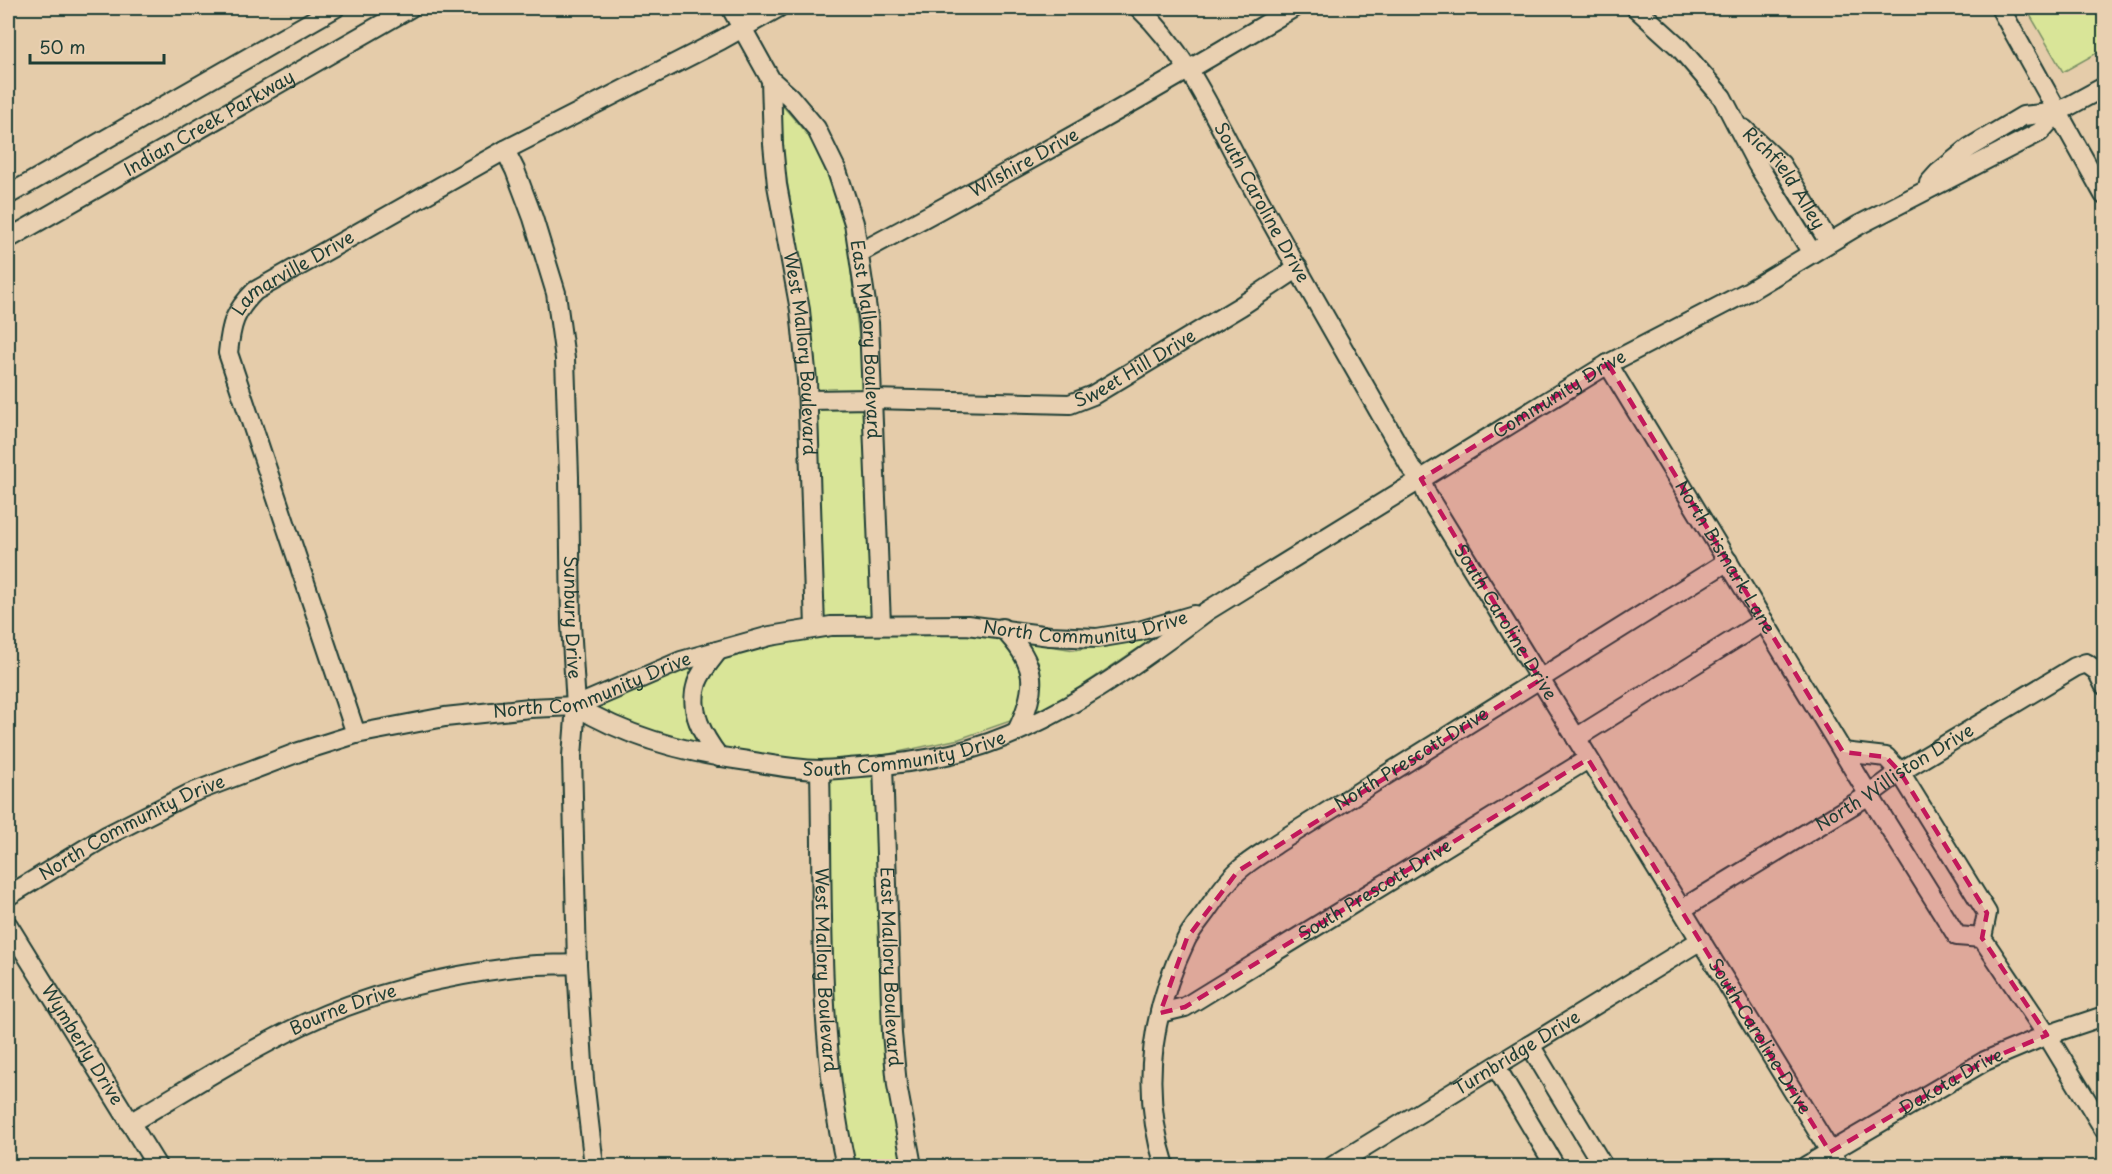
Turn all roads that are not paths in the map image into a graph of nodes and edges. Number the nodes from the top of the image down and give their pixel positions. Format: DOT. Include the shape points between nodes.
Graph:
graph roads {
  1 [pos="335,8"];
  2 [pos="410,8"];
  3 [pos="730,8"];
  4 [pos="778,8"];
  5 [pos="1139,8"];
  6 [pos="1293,8"];
  7 [pos="1636,8"];
  8 [pos="2000,8"];
  9 [pos="742,28"];
  10 [pos="1188,69"];
  11 [pos="771,80"];
  12 [pos="2104,87"];
  13 [pos="2058,112"];
  14 [pos="1734,119"];
  15 [pos="505,150"];
  16 [pos="8,195"];
  17 [pos="2104,195"];
  18 [pos="8,239"];
  19 [pos="1829,242"];
  20 [pos="1812,253"];
  21 [pos="858,254"];
  22 [pos="1298,268"];
  23 [pos="1608,364"];
  24 [pos="872,399"];
  25 [pos="808,400"];
  26 [pos="1421,479"];
  27 [pos="1728,561"];
  28 [pos="1207,611"];
  29 [pos="1764,621"];
  30 [pos="881,624"];
  31 [pos="815,628"];
  32 [pos="1002,628"];
  33 [pos="718,651"];
  34 [pos="1540,680"];
  35 [pos="2104,685"];
  36 [pos="576,706"];
  37 [pos="1017,731"];
  38 [pos="356,734"];
  39 [pos="1576,738"];
  40 [pos="1843,752"];
  41 [pos="719,757"];
  42 [pos="1588,759"];
  43 [pos="883,765"];
  44 [pos="820,770"];
  45 [pos="1900,772"];
  46 [pos="1869,795"];
  47 [pos="8,896"];
  48 [pos="1682,909"];
  49 [pos="8,925"];
  50 [pos="1982,938"];
  51 [pos="1701,940"];
  52 [pos="578,964"];
  53 [pos="1160,1013"];
  54 [pos="2104,1016"];
  55 [pos="2047,1035"];
  56 [pos="1530,1045"];
  57 [pos="1496,1067"];
  58 [pos="130,1124"];
  59 [pos="2104,1129"];
  60 [pos="1834,1159"];
  61 [pos="156,1167"];
  62 [pos="594,1167"];
  63 [pos="846,1167"];
  64 [pos="912,1167"];
  65 [pos="1165,1167"];
  66 [pos="1333,1167"];
  67 [pos="1555,1167"];
  68 [pos="1603,1167"];
  69 [pos="1806,1167"];
  1 -- 16 [label="street, Indian Creek Parkway"];
  2 -- 18 [label="street, Indian Creek Parkway"];
  3 -- 9 [label="street"];
  4 -- 9 [label="street, Lamarville Drive"];
  5 -- 10 [label="street, South Caroline Drive" via="1155,22"];
  6 -- 10 [label="street"];
  7 -- 14 [label="street, Richfield Alley" via="1691,60 1722,97"];
  8 -- 13 [label="street"];
  9 -- 11 [label="street"];
  9 -- 15 [label="street, Lamarville Drive"];
  10 -- 21 [label="street, Wilshire Drive"];
  10 -- 22 [label="street, South Caroline Drive"];
  11 -- 21 [label="street, East Mallory Boulevard" via="816,128 837,171 854,223"];
  11 -- 25 [label="street, West Mallory Boulevard" via="777,185 801,310"];
  12 -- 13 [label="street, Community Drive"];
  13 -- 17 [label="street"];
  13 -- 19 [label="street, Community Drive" via="2023,116 1969,148 1938,173 1921,194"];
  14 -- 19 [label="street, Richfield Alley" via="1781,164"];
  14 -- 20 [label="street, Richfield Alley" via="1756,164"];
  15 -- 36 [label="street, Sunbury Drive" via="533,218 556,293 565,359"];
  15 -- 38 [label="street, Lamarville Drive" via="255,291 240,306 231,330 228,353"];
  19 -- 20 [label="street, Community Drive"];
  20 -- 23 [label="street, Community Drive" via="1749,291"];
  21 -- 24 [label="street, East Mallory Boulevard" via="869,323"];
  22 -- 24 [label="street, Sweet Hill Drive" via="1093,395 1070,404"];
  22 -- 26 [label="street, South Caroline Drive"];
  23 -- 26 [label="street, Community Drive"];
  23 -- 27 [label="street, North Bismark Lane"];
  24 -- 25 [label="street, Sweet Hill Drive"];
  24 -- 30 [label="street, East Mallory Boulevard"];
  25 -- 31 [label="street, West Mallory Boulevard"];
  26 -- 28 [label="street, Community Drive"];
  26 -- 34 [label="street, South Caroline Drive"];
  27 -- 29 [label="street, North Bismark Lane"];
  27 -- 34 [label="street, North Prescott Drive"];
  28 -- 32 [label="street, North Community Drive" via="1139,631 1097,638"];
  28 -- 37 [label="street, South Community Drive" via="1067,707"];
  29 -- 39 [label="street"];
  29 -- 40 [label="street, North Bismark Lane"];
  30 -- 31 [label="street, North Community Drive"];
  30 -- 32 [label="street, North Community Drive"];
  31 -- 33 [label="street, North Community Drive"];
  32 -- 37 [label="street" via="1023,653 1031,671 1028,707"];
  33 -- 36 [label="street, North Community Drive" via="681,661"];
  33 -- 41 [label="street" via="697,683 694,708 707,741"];
  34 -- 39 [label="street, South Caroline Drive"];
  34 -- 53 [label="street, North Prescott Drive" via="1238,871 1187,938"];
  35 -- 45 [label="street, North Williston Drive" via="2097,671 2086,663"];
  36 -- 38 [label="street, North Community Drive" via="445,717"];
  36 -- 41 [label="street, South Community Drive" via="626,732"];
  36 -- 52 [label="street, Sunbury Drive" via="572,756"];
  37 -- 43 [label="street, South Community Drive" via="952,754"];
  38 -- 47 [label="street, North Community Drive" via="189,794 108,836"];
  39 -- 42 [label="street, South Caroline Drive"];
  40 -- 45 [label="street" via="1886,757"];
  40 -- 46 [label="street, North Bismark Lane"];
  41 -- 44 [label="street, South Community Drive"];
  42 -- 48 [label="street, South Caroline Drive"];
  42 -- 53 [label="street, South Prescott Drive" via="1185,1007"];
  43 -- 44 [label="street, South Community Drive"];
  43 -- 64 [label="street, East Mallory Boulevard" via="892,1034"];
  44 -- 63 [label="street, West Mallory Boulevard" via="824,974 831,1076"];
  45 -- 46 [label="street, North Williston Drive"];
  45 -- 50 [label="street" via="1987,913"];
  46 -- 48 [label="street, North Williston Drive"];
  46 -- 50 [label="street, North Bismark Lane" via="1957,936"];
  48 -- 51 [label="street, South Caroline Drive"];
  49 -- 58 [label="street, Wymberly Drive"];
  50 -- 55 [label="street"];
  51 -- 56 [label="street, Turnbridge Drive"];
  51 -- 60 [label="street, South Caroline Drive"];
  52 -- 58 [label="street, Bourne Drive" via="513,968 426,983 371,998 305,1023 235,1059"];
  52 -- 62 [label="street, Sunbury Drive" via="584,1080"];
  53 -- 65 [label="street, North Prescott Drive" via="1150,1088 1156,1138"];
  54 -- 55 [label="street, Dakota Drive"];
  55 -- 59 [label="street"];
  55 -- 60 [label="street, Dakota Drive" via="1985,1061"];
  56 -- 57 [label="street, Turnbridge Drive"];
  56 -- 68 [label="street"];
  57 -- 66 [label="street, Turnbridge Drive"];
  57 -- 67 [label="street"];
  58 -- 61 [label="street, Wymberly Drive"];
  60 -- 69 [label="street, Dakota Drive"];
}
